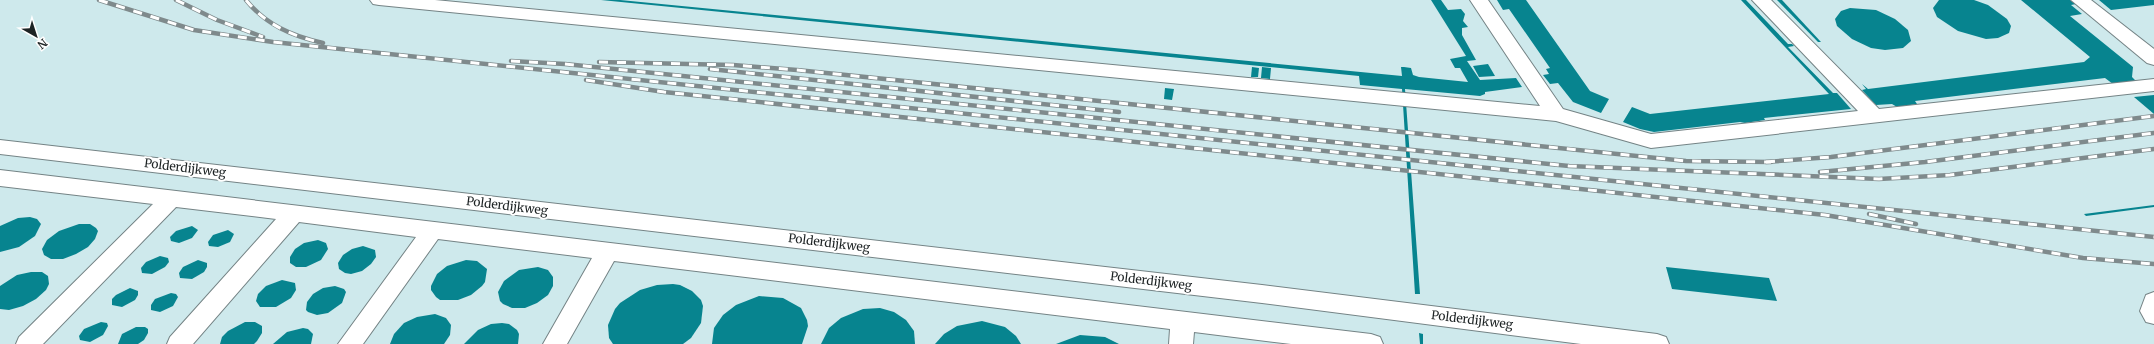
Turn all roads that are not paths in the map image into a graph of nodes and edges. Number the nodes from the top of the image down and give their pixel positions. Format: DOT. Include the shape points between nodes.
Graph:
graph roads {
  1 [pos="379,0"];
  2 [pos="1479,0"];
  3 [pos="1761,0"];
  4 [pos="2080,0"];
  5 [pos="2154,58"];
  6 [pos="2154,85"];
  7 [pos="1556,114"];
  8 [pos="1875,117"];
  9 [pos="0,147"];
  10 [pos="5,184"];
  11 [pos="171,199"];
  12 [pos="293,214"];
  13 [pos="432,230"];
  14 [pos="608,251"];
  15 [pos="2154,301"];
  16 [pos="2154,315"];
  17 [pos="1182,333"];
  18 [pos="28,344"];
  19 [pos="179,344"];
  20 [pos="350,344"];
  21 [pos="555,344"];
  22 [pos="1371,344"];
  23 [pos="1657,344"];
  1 -- 7 [label="street"];
  2 -- 7 [label="street"];
  3 -- 8 [label="street"];
  4 -- 5 [label="street"];
  6 -- 8 [label="street"];
  7 -- 8 [label="street" via="1651,141"];
  9 -- 23 [label="street, Polderdijkweg" via="1262,294"];
  10 -- 11 [label="street"];
  11 -- 12 [label="street"];
  11 -- 18 [label="street"];
  12 -- 13 [label="street"];
  12 -- 19 [label="street"];
  13 -- 14 [label="street"];
  13 -- 20 [label="street"];
  14 -- 17 [label="street"];
  14 -- 21 [label="street"];
  15 -- 16 [label="street"];
  17 -- 22 [label="street"];
}
